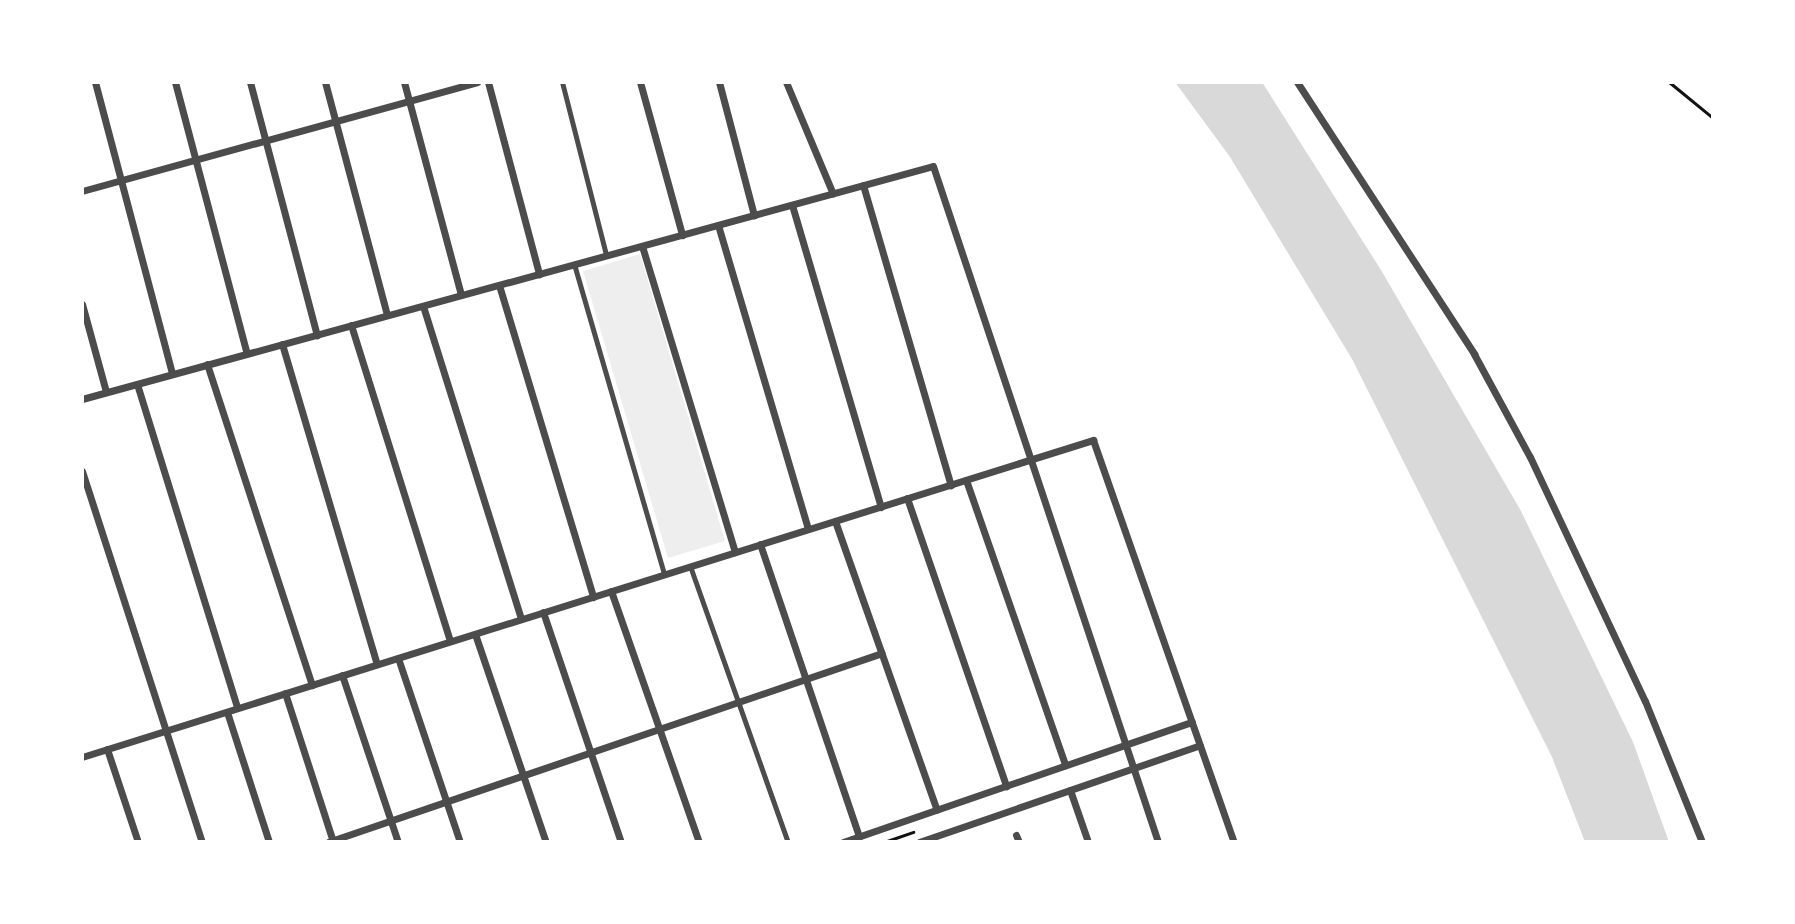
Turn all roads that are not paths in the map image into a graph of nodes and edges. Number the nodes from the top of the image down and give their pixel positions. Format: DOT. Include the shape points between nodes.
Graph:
graph roads {
  1 [pos="95,82"];
  2 [pos="175,82"];
  3 [pos="250,82"];
  4 [pos="325,82"];
  5 [pos="404,82"];
  6 [pos="477,82"];
  7 [pos="488,82"];
  8 [pos="562,82"];
  9 [pos="640,82"];
  10 [pos="719,82"];
  11 [pos="786,82"];
  12 [pos="1297,82"];
  13 [pos="409,101"];
  14 [pos="336,121"];
  15 [pos="265,140"];
  16 [pos="196,159"];
  17 [pos="121,180"];
  18 [pos="863,185"];
  19 [pos="82,191"];
  20 [pos="833,194"];
  21 [pos="792,205"];
  22 [pos="754,215"];
  23 [pos="718,225"];
  24 [pos="682,235"];
  25 [pos="642,246"];
  26 [pos="606,255"];
  27 [pos="574,264"];
  28 [pos="539,274"];
  29 [pos="499,285"];
  30 [pos="461,295"];
  31 [pos="82,304"];
  32 [pos="423,306"];
  33 [pos="387,315"];
  34 [pos="351,325"];
  35 [pos="317,335"];
  36 [pos="282,344"];
  37 [pos="247,354"];
  38 [pos="207,364"];
  39 [pos="172,374"];
  40 [pos="137,384"];
  41 [pos="106,392"];
  42 [pos="82,399"];
  43 [pos="1029,460"];
  44 [pos="82,471"];
  45 [pos="966,480"];
  46 [pos="951,485"];
  47 [pos="907,498"];
  48 [pos="881,507"];
  49 [pos="835,521"];
  50 [pos="808,529"];
  51 [pos="760,544"];
  52 [pos="735,552"];
  53 [pos="690,566"];
  54 [pos="664,574"];
  55 [pos="611,591"];
  56 [pos="593,597"];
  57 [pos="543,612"];
  58 [pos="521,619"];
  59 [pos="475,634"];
  60 [pos="450,641"];
  61 [pos="882,653"];
  62 [pos="398,658"];
  63 [pos="377,664"];
  64 [pos="342,675"];
  65 [pos="806,681"];
  66 [pos="312,685"];
  67 [pos="285,693"];
  68 [pos="739,703"];
  69 [pos="237,708"];
  70 [pos="227,712"];
  71 [pos="1192,722"];
  72 [pos="660,730"];
  73 [pos="166,731"];
  74 [pos="1125,745"];
  75 [pos="1200,745"];
  76 [pos="107,749"];
  77 [pos="591,753"];
  78 [pos="82,757"];
  79 [pos="1065,765"];
  80 [pos="1133,768"];
  81 [pos="523,776"];
  82 [pos="1006,786"];
  83 [pos="1070,790"];
  84 [pos="446,802"];
  85 [pos="937,810"];
  86 [pos="391,821"];
  87 [pos="859,837"];
  88 [pos="941,838"];
  89 [pos="331,841"];
  90 [pos="138,842"];
  91 [pos="202,842"];
  92 [pos="269,842"];
  93 [pos="398,842"];
  94 [pos="460,842"];
  95 [pos="546,842"];
  96 [pos="621,842"];
  97 [pos="699,842"];
  98 [pos="788,842"];
  99 [pos="843,842"];
  100 [pos="919,842"];
  101 [pos="1088,842"];
  102 [pos="1158,842"];
  103 [pos="1234,842"];
  104 [pos="1702,842"];
  1 -- 17 [label="street"];
  2 -- 16 [label="street"];
  3 -- 15 [label="street"];
  4 -- 14 [label="street"];
  5 -- 13 [label="street"];
  6 -- 13 [label="street"];
  7 -- 28 [label="street"];
  8 -- 26 [label="street"];
  9 -- 24 [label="street"];
  10 -- 22 [label="street"];
  11 -- 20 [label="street"];
  12 -- 104 [label="street" via="1474,354 1530,457 1645,701"];
  13 -- 14 [label="street"];
  13 -- 30 [label="street"];
  14 -- 15 [label="street"];
  14 -- 33 [label="street"];
  15 -- 16 [label="street"];
  15 -- 35 [label="street"];
  16 -- 17 [label="street"];
  16 -- 37 [label="street"];
  17 -- 19 [label="street"];
  17 -- 39 [label="street"];
  18 -- 20 [label="street"];
  18 -- 43 [label="street" via="933,166"];
  18 -- 46 [label="street"];
  20 -- 21 [label="street"];
  21 -- 22 [label="street"];
  21 -- 48 [label="street"];
  22 -- 23 [label="street"];
  23 -- 24 [label="street"];
  23 -- 50 [label="street"];
  24 -- 25 [label="street"];
  25 -- 26 [label="street"];
  25 -- 52 [label="street"];
  26 -- 27 [label="street"];
  27 -- 28 [label="street"];
  27 -- 54 [label="street"];
  28 -- 29 [label="street"];
  29 -- 30 [label="street"];
  29 -- 56 [label="street"];
  30 -- 32 [label="street"];
  31 -- 41 [label="street"];
  32 -- 33 [label="street"];
  32 -- 58 [label="street"];
  33 -- 34 [label="street"];
  34 -- 35 [label="street"];
  34 -- 60 [label="street"];
  35 -- 36 [label="street"];
  36 -- 37 [label="street"];
  36 -- 63 [label="street"];
  37 -- 38 [label="street"];
  38 -- 39 [label="street"];
  38 -- 66 [label="street"];
  39 -- 40 [label="street"];
  40 -- 41 [label="street"];
  40 -- 69 [label="street"];
  41 -- 42 [label="street"];
  43 -- 45 [label="street"];
  43 -- 71 [label="street" via="1093,440"];
  43 -- 74 [label="street"];
  44 -- 73 [label="street"];
  45 -- 46 [label="street"];
  45 -- 79 [label="street"];
  46 -- 47 [label="street"];
  47 -- 48 [label="street"];
  47 -- 82 [label="street"];
  48 -- 49 [label="street"];
  49 -- 50 [label="street"];
  49 -- 61 [label="street"];
  50 -- 51 [label="street"];
  51 -- 52 [label="street"];
  51 -- 65 [label="street"];
  52 -- 53 [label="street"];
  53 -- 54 [label="street"];
  53 -- 68 [label="street"];
  54 -- 55 [label="street"];
  55 -- 56 [label="street"];
  55 -- 72 [label="street"];
  56 -- 57 [label="street"];
  57 -- 58 [label="street"];
  57 -- 77 [label="street"];
  58 -- 59 [label="street"];
  59 -- 60 [label="street"];
  59 -- 81 [label="street"];
  60 -- 62 [label="street"];
  61 -- 65 [label="street"];
  61 -- 85 [label="street"];
  62 -- 63 [label="street"];
  62 -- 84 [label="street"];
  63 -- 64 [label="street"];
  64 -- 66 [label="street"];
  64 -- 86 [label="street"];
  65 -- 68 [label="street"];
  65 -- 87 [label="street"];
  66 -- 67 [label="street"];
  67 -- 69 [label="street"];
  67 -- 89 [label="street"];
  68 -- 72 [label="street"];
  68 -- 98 [label="street"];
  69 -- 70 [label="street"];
  70 -- 73 [label="street"];
  70 -- 92 [label="street"];
  71 -- 74 [label="street"];
  71 -- 75 [label="street"];
  72 -- 77 [label="street"];
  72 -- 97 [label="street"];
  73 -- 76 [label="street"];
  73 -- 91 [label="street"];
  74 -- 79 [label="street"];
  74 -- 80 [label="street"];
  75 -- 80 [label="street"];
  75 -- 103 [label="street"];
  76 -- 78 [label="street"];
  76 -- 90 [label="street"];
  77 -- 81 [label="street"];
  77 -- 96 [label="street"];
  79 -- 82 [label="street"];
  80 -- 83 [label="street"];
  80 -- 102 [label="street"];
  81 -- 84 [label="street"];
  81 -- 95 [label="street"];
  82 -- 85 [label="street"];
  83 -- 88 [label="street"];
  83 -- 101 [label="street"];
  84 -- 86 [label="street"];
  84 -- 94 [label="street"];
  85 -- 87 [label="street"];
  86 -- 89 [label="street"];
  86 -- 93 [label="street"];
  87 -- 99 [label="street"];
  88 -- 100 [label="street"];
}
